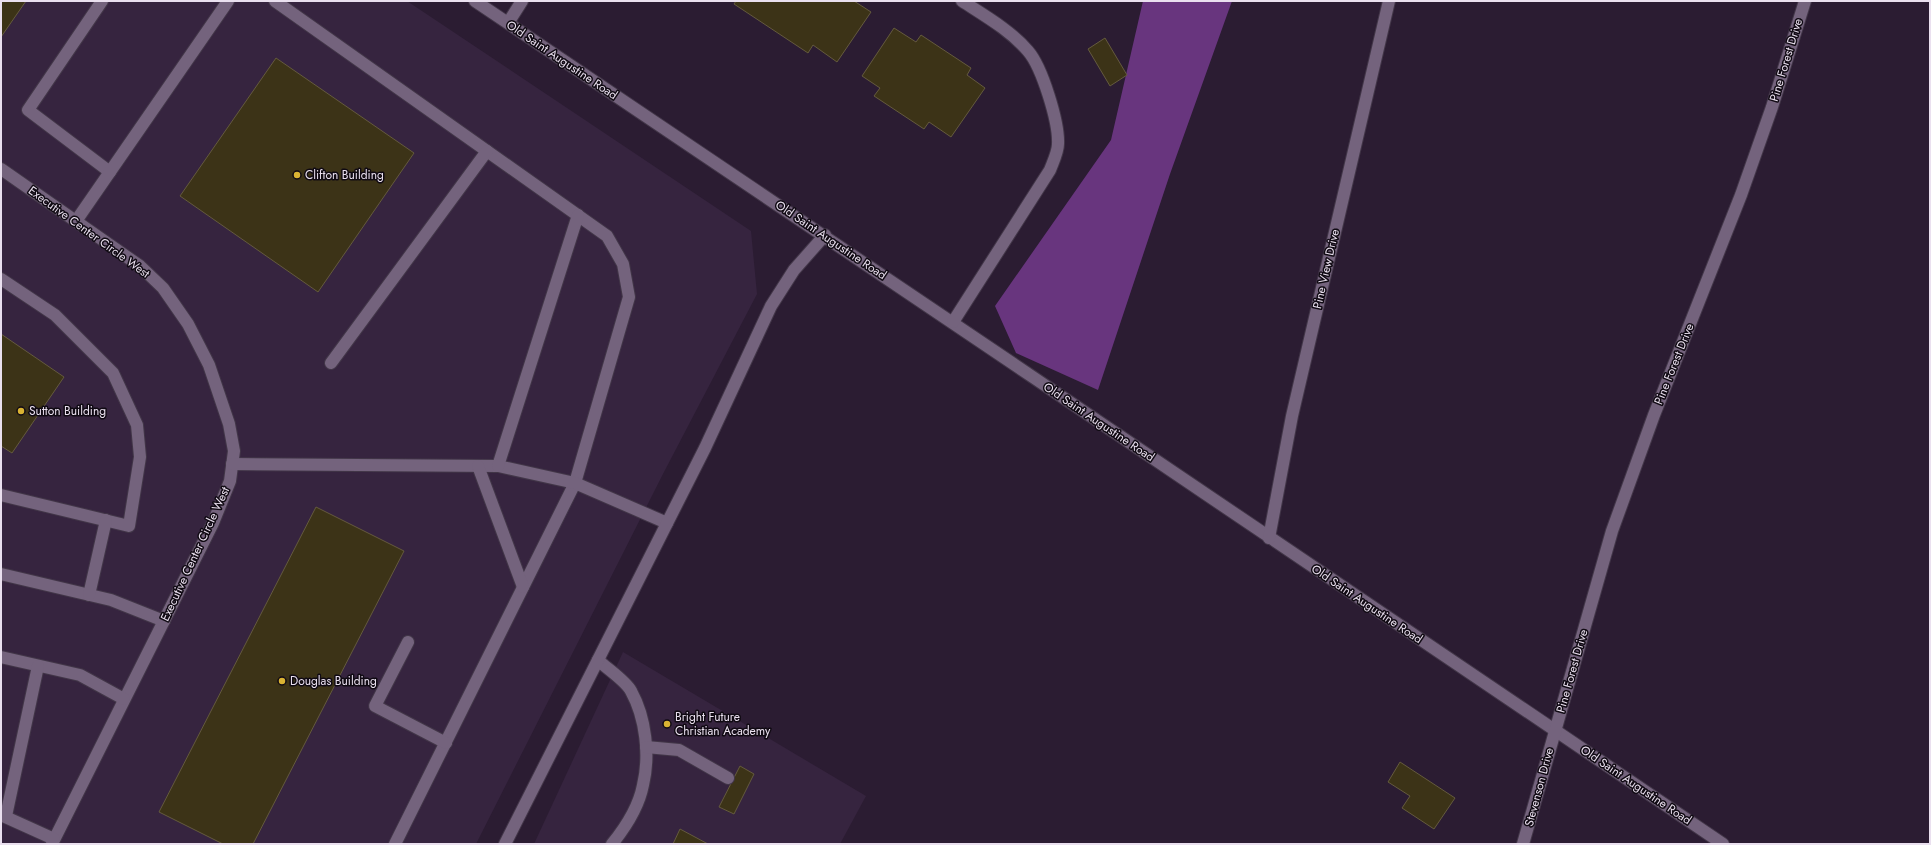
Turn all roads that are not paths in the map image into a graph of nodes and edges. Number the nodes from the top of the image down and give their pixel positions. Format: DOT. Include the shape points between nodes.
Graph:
graph roads {
  1 [pos="102,1"];
  2 [pos="228,1"];
  3 [pos="275,1"];
  4 [pos="475,1"];
  5 [pos="522,1"];
  6 [pos="1389,1"];
  7 [pos="1805,1"];
  8 [pos="965,2"];
  9 [pos="508,23"];
  10 [pos="487,151"];
  11 [pos="1,169"];
  12 [pos="110,172"];
  13 [pos="578,215"];
  14 [pos="76,221"];
  15 [pos="825,235"];
  16 [pos="1,279"];
  17 [pos="953,322"];
  18 [pos="331,363"];
  19 [pos="232,464"];
  20 [pos="478,466"];
  21 [pos="498,466"];
  22 [pos="575,482"];
  23 [pos="1,495"];
  24 [pos="106,520"];
  25 [pos="667,523"];
  26 [pos="1269,538"];
  27 [pos="1,574"];
  28 [pos="523,587"];
  29 [pos="88,594"];
  30 [pos="164,621"];
  31 [pos="408,642"];
  32 [pos="1,657"];
  33 [pos="598,660"];
  34 [pos="38,666"];
  35 [pos="124,699"];
  36 [pos="1554,730"];
  37 [pos="446,743"];
  38 [pos="646,747"];
  39 [pos="728,778"];
  40 [pos="3,816"];
  41 [pos="53,841"];
  42 [pos="395,844"];
  43 [pos="504,844"];
  44 [pos="612,844"];
  45 [pos="1523,844"];
  46 [pos="1723,844"];
  1 -- 12 [label="street" via="28,110"];
  2 -- 12 [label="street"];
  3 -- 10 [label="street"];
  4 -- 9 [label="street, Old Saint Augustine Road"];
  5 -- 9 [label="street"];
  6 -- 26 [label="street, Pine View Drive" via="1294,408"];
  7 -- 36 [label="street, Pine Forest Drive" via="1741,195 1654,416 1612,531"];
  8 -- 17 [label="street" via="1007,31 1030,52 1044,82 1057,121 1058,145 1050,170"];
  9 -- 15 [label="street, Old Saint Augustine Road"];
  10 -- 13 [label="street"];
  10 -- 18 [label="street"];
  11 -- 14 [label="street, Executive Center Circle West"];
  12 -- 14 [label="street"];
  13 -- 21 [label="street"];
  13 -- 22 [label="street" via="607,236 622,264 629,297"];
  14 -- 19 [label="street, Executive Center Circle West" via="140,266 163,288 188,324 209,365 229,424 234,450"];
  15 -- 17 [label="street, Old Saint Augustine Road"];
  15 -- 25 [label="street" via="794,270 771,306"];
  16 -- 24 [label="street" via="55,315 113,373 138,425 140,456 129,526"];
  17 -- 26 [label="street, Old Saint Augustine Road"];
  19 -- 20 [label="street"];
  19 -- 30 [label="street, Executive Center Circle West" via="230,481 213,523"];
  20 -- 21 [label="street"];
  20 -- 28 [label="street"];
  21 -- 22 [label="street"];
  22 -- 25 [label="street"];
  22 -- 28 [label="street"];
  23 -- 24 [label="street"];
  24 -- 29 [label="street"];
  25 -- 33 [label="street"];
  26 -- 36 [label="street, Old Saint Augustine Road"];
  27 -- 29 [label="street"];
  28 -- 37 [label="street"];
  29 -- 30 [label="street" via="111,600"];
  30 -- 35 [label="street, Executive Center Circle West"];
  31 -- 37 [label="street" via="375,706"];
  32 -- 34 [label="street"];
  33 -- 38 [label="street" via="631,689 643,720"];
  33 -- 43 [label="street"];
  34 -- 35 [label="street" via="80,675"];
  34 -- 40 [label="street"];
  35 -- 41 [label="street, Executive Center Circle West"];
  36 -- 45 [label="street, Stevenson Drive"];
  36 -- 46 [label="street, Old Saint Augustine Road"];
  37 -- 42 [label="street"];
  38 -- 39 [label="street" via="679,750"];
  38 -- 44 [label="street" via="643,786 626,826"];
  40 -- 41 [label="street"];
}
